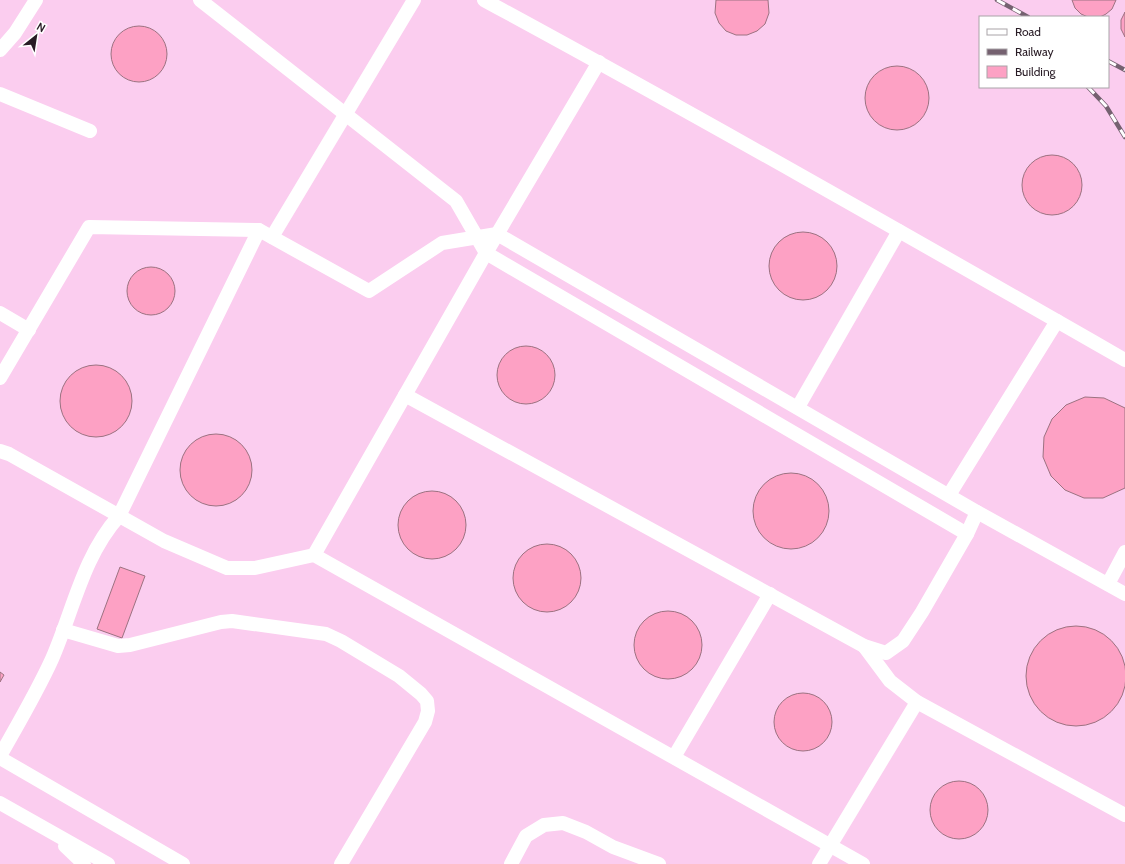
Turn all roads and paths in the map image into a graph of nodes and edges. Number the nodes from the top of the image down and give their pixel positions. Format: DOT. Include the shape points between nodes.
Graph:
graph roads {
  1 [pos="36,0"];
  2 [pos="200,0"];
  3 [pos="414,0"];
  4 [pos="484,0"];
  5 [pos="0,50"];
  6 [pos="599,62"];
  7 [pos="0,94"];
  8 [pos="346,114"];
  9 [pos="90,130"];
  10 [pos="259,230"];
  11 [pos="899,231"];
  12 [pos="497,234"];
  13 [pos="272,237"];
  14 [pos="477,238"];
  15 [pos="486,254"];
  16 [pos="0,313"];
  17 [pos="1057,321"];
  18 [pos="29,330"];
  19 [pos="1125,360"];
  20 [pos="0,378"];
  21 [pos="405,395"];
  22 [pos="798,407"];
  23 [pos="0,451"];
  24 [pos="949,495"];
  25 [pos="978,512"];
  26 [pos="119,516"];
  27 [pos="967,534"];
  28 [pos="1125,552"];
  29 [pos="314,555"];
  30 [pos="1108,584"];
  31 [pos="770,594"];
  32 [pos="1125,594"];
  33 [pos="63,630"];
  34 [pos="864,646"];
  35 [pos="917,702"];
  36 [pos="0,757"];
  37 [pos="674,757"];
  38 [pos="0,803"];
  39 [pos="1125,815"];
  40 [pos="53,833"];
  41 [pos="830,846"];
  42 [pos="84,864"];
  43 [pos="108,864"];
  44 [pos="183,864"];
  45 [pos="341,864"];
  46 [pos="511,864"];
  47 [pos="659,864"];
  48 [pos="819,864"];
  49 [pos="863,864"];
  1 -- 5 [label="street"];
  2 -- 8 [label="street"];
  3 -- 8 [label="street"];
  4 -- 6 [label="street"];
  6 -- 11 [label="street"];
  6 -- 12 [label="street"];
  7 -- 9 [label="street"];
  8 -- 13 [label="street"];
  8 -- 14 [label="street" via="456,201"];
  10 -- 13 [label="street"];
  10 -- 18 [label="street" via="90,227"];
  10 -- 26 [label="street"];
  11 -- 17 [label="street"];
  11 -- 22 [label="street"];
  12 -- 14 [label="street"];
  12 -- 15 [label="street"];
  12 -- 22 [label="street"];
  13 -- 14 [label="street" via="369,291 442,243"];
  14 -- 15 [label="street"];
  15 -- 21 [label="street"];
  15 -- 27 [label="street"];
  16 -- 18 [label="street"];
  17 -- 19 [label="street"];
  17 -- 24 [label="street"];
  18 -- 20 [label="street"];
  21 -- 29 [label="street"];
  21 -- 31 [label="street"];
  22 -- 24 [label="street"];
  23 -- 26 [label="street" via="10,454"];
  24 -- 25 [label="street"];
  25 -- 27 [label="street"];
  25 -- 30 [label="street"];
  26 -- 29 [label="street" via="164,541 227,568 255,568"];
  26 -- 33 [label="street" via="92,555"];
  27 -- 34 [label="street" via="903,641 886,653"];
  28 -- 30 [label="street"];
  29 -- 37 [label="street"];
  30 -- 32 [label="street"];
  31 -- 34 [label="street"];
  31 -- 37 [label="street"];
  33 -- 36 [label="street" via="38,687"];
  33 -- 45 [label="street" via="118,646 232,621 326,634 399,676 421,694 427,701 425,722"];
  34 -- 35 [label="street" via="890,681"];
  35 -- 39 [label="street"];
  35 -- 41 [label="street"];
  36 -- 44 [label="street"];
  37 -- 41 [label="street"];
  38 -- 40 [label="street"];
  40 -- 42 [label="street"];
  40 -- 43 [label="street"];
  41 -- 48 [label="street"];
  41 -- 49 [label="street"];
  46 -- 47 [label="street" via="526,836 544,825 563,823 613,847"];
}
